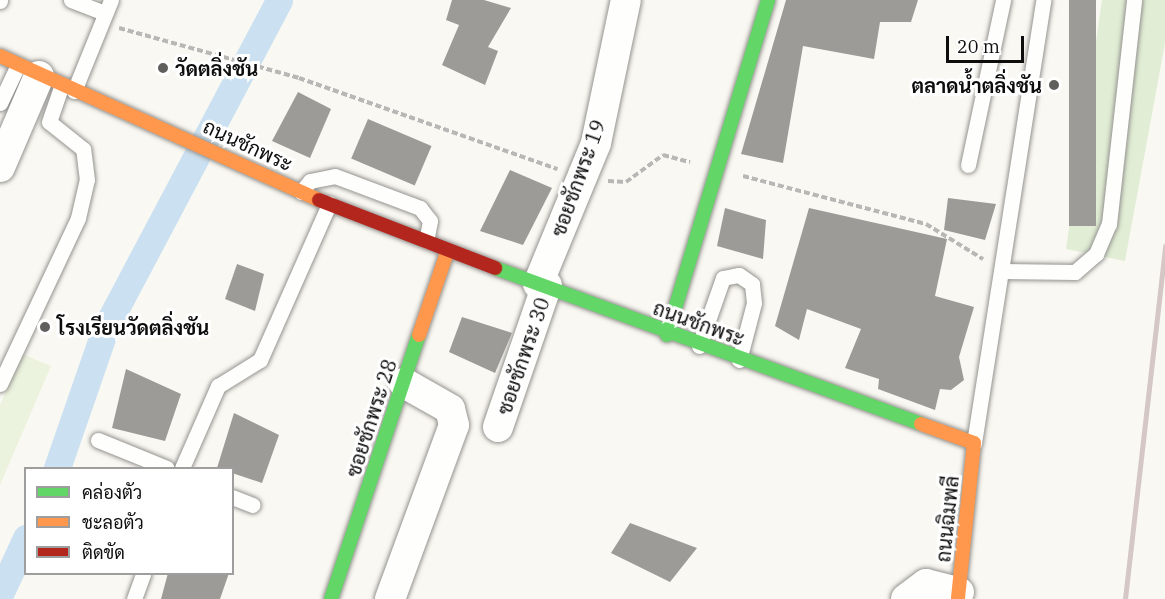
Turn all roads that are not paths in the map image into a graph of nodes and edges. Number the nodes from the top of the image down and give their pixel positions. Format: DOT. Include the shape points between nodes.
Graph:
graph roads {
  1 [pos="71,0"];
  2 [pos="626,0"];
  3 [pos="768,0"];
  4 [pos="1003,0"];
  5 [pos="1043,0"];
  6 [pos="1134,0"];
  7 [pos="106,12"];
  8 [pos="0,56"];
  9 [pos="48,79"];
  10 [pos="0,103"];
  11 [pos="968,165"];
  12 [pos="0,167"];
  13 [pos="301,192"];
  14 [pos="328,204"];
  15 [pos="426,241"];
  16 [pos="448,250"];
  17 [pos="1002,271"];
  18 [pos="543,285"];
  19 [pos="667,335"];
  20 [pos="699,346"];
  21 [pos="740,360"];
  22 [pos="404,383"];
  23 [pos="0,384"];
  24 [pos="498,427"];
  25 [pos="98,440"];
  26 [pos="974,443"];
  27 [pos="165,467"];
  28 [pos="182,467"];
  29 [pos="234,498"];
  30 [pos="253,505"];
  31 [pos="142,575"];
  32 [pos="959,596"];
  33 [pos="134,599"];
  34 [pos="331,599"];
  35 [pos="390,599"];
  36 [pos="906,599"];
  1 -- 7 [label="lane"];
  2 -- 18 [label="street, ซอยชักพระ 19" via="596,143"];
  3 -- 19 [label="street"];
  4 -- 11 [label="lane"];
  5 -- 17 [label="lane"];
  6 -- 17 [label="lane" via="1109,224 1096,254 1076,272"];
  7 -- 9 [label="lane"];
  8 -- 9 [label="street, ถนนชักพระ"];
  9 -- 10 [label="lane"];
  9 -- 12 [label="street"];
  9 -- 13 [label="street, ถนนชักพระ"];
  9 -- 23 [label="lane" via="49,122 83,149 87,180 78,218"];
  13 -- 14 [label="street, ถนนชักพระ"];
  13 -- 15 [label="lane" via="310,181 336,176 420,208 430,221"];
  14 -- 15 [label="street, ถนนชักพระ"];
  14 -- 28 [label="lane" via="260,360 218,386"];
  15 -- 16 [label="street, ถนนชักพระ"];
  16 -- 18 [label="street, ถนนชักพระ"];
  16 -- 22 [label="street, ซอยชักพระ 28"];
  17 -- 26 [label="lane"];
  18 -- 19 [label="street, ถนนชักพระ"];
  18 -- 24 [label="street, ซอยชักพระ 30"];
  19 -- 20 [label="street, ถนนชักพระ"];
  20 -- 21 [label="street, ถนนชักพระ"];
  20 -- 21 [label="lane" via="723,278 739,275 752,284 754,303"];
  21 -- 26 [label="street, ถนนชักพระ"];
  22 -- 34 [label="street, ซอยชักพระ 28"];
  22 -- 35 [label="street" via="450,409 454,425"];
  25 -- 27 [label="lane"];
  26 -- 32 [label="street, ถนนฉิมพลี"];
  29 -- 30 [label="lane"];
  31 -- 33 [label="lane"];
  32 -- 36 [label="street" via="926,584"];
}
